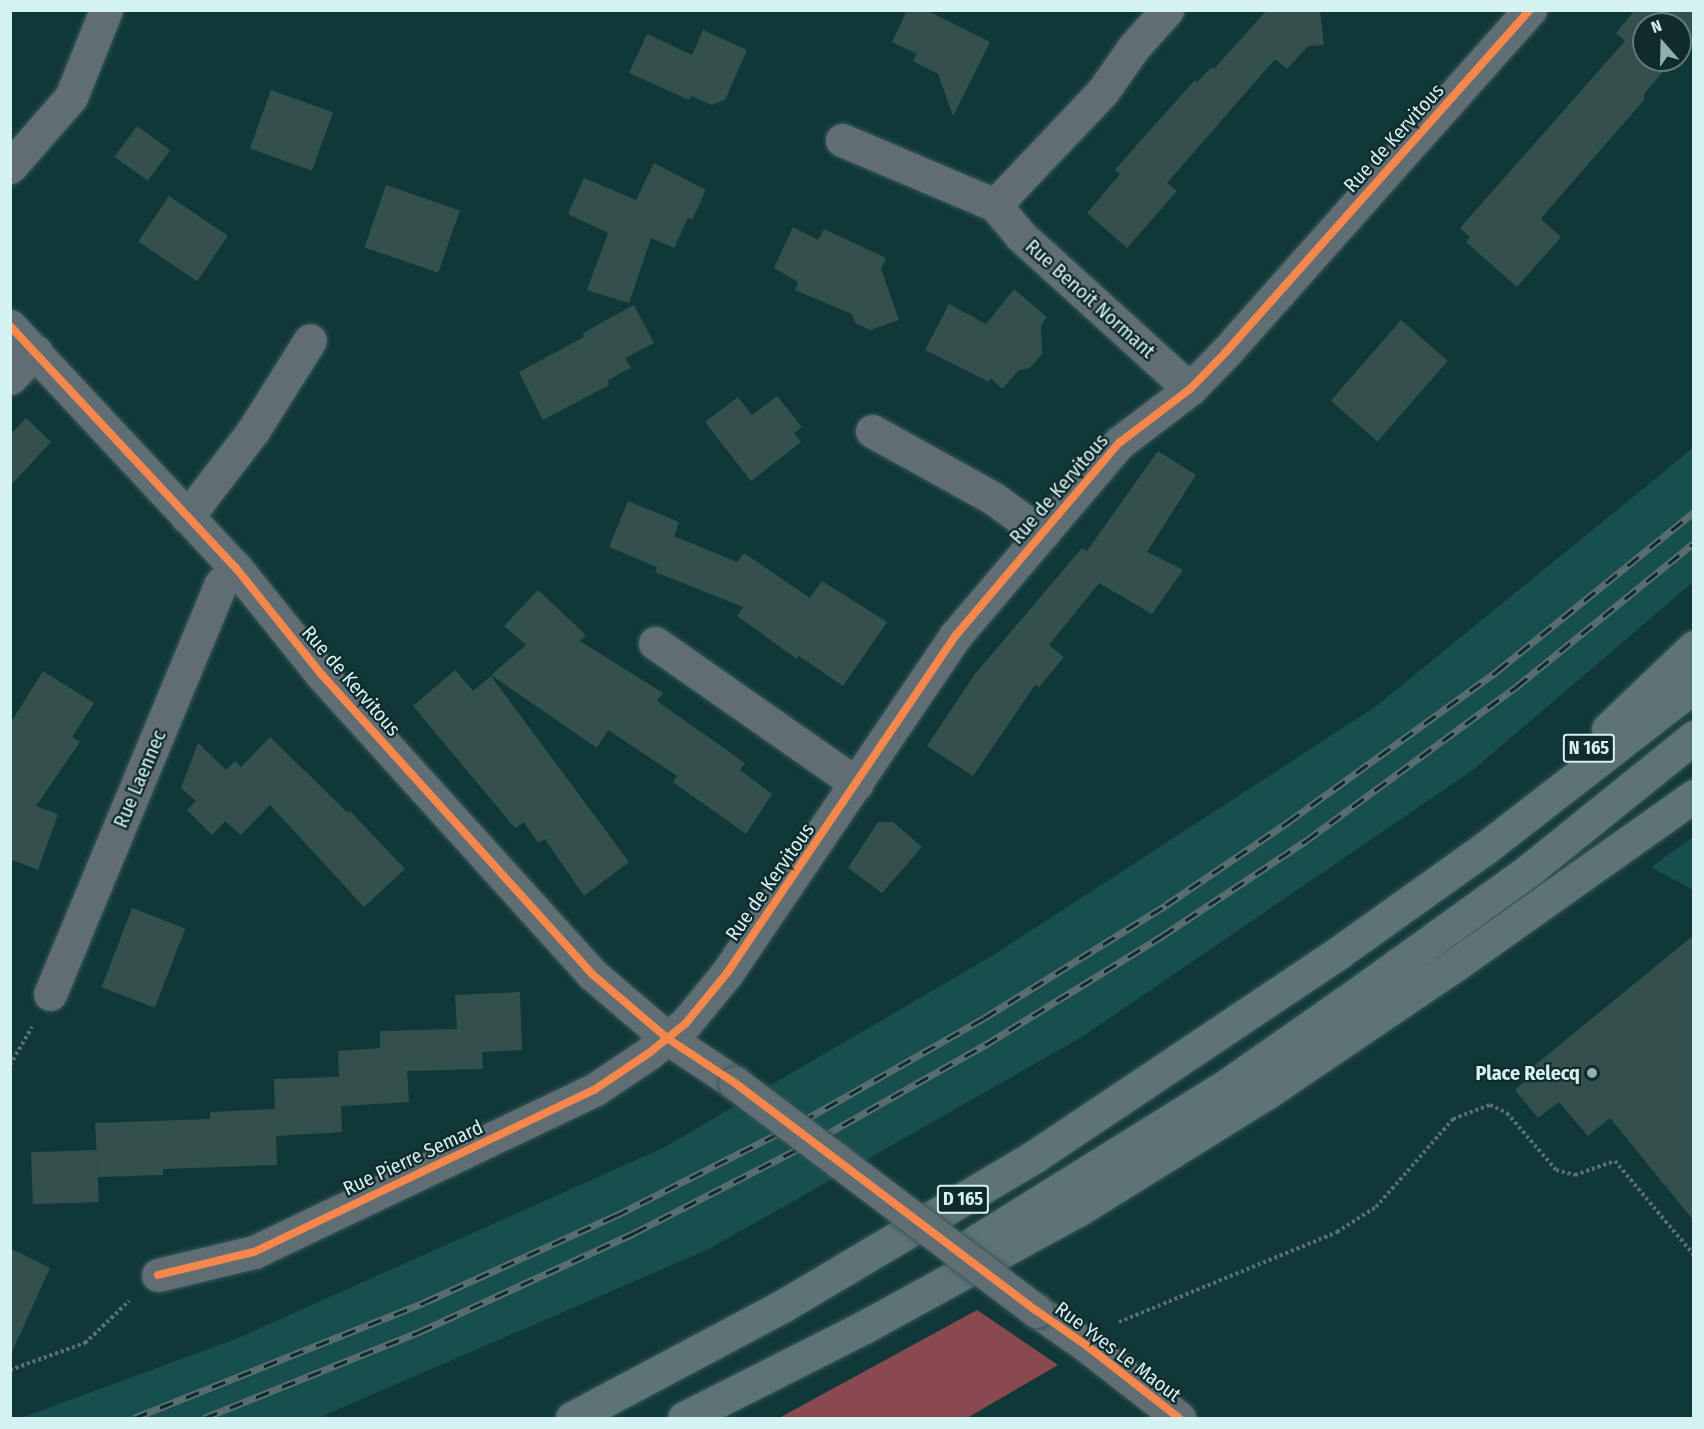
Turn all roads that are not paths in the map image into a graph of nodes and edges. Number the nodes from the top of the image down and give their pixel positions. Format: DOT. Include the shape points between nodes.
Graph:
graph roads {
  1 [pos="106,10"];
  2 [pos="1167,10"];
  3 [pos="1530,10"];
  4 [pos="842,140"];
  5 [pos="10,167"];
  6 [pos="995,205"];
  7 [pos="10,326"];
  8 [pos="310,340"];
  9 [pos="36,351"];
  10 [pos="10,378"];
  11 [pos="1190,389"];
  12 [pos="872,431"];
  13 [pos="187,517"];
  14 [pos="1042,534"];
  15 [pos="236,568"];
  16 [pos="655,643"];
  17 [pos="1694,647"];
  18 [pos="1694,686"];
  19 [pos="1694,737"];
  20 [pos="857,784"];
  21 [pos="1694,796"];
  22 [pos="1484,849"];
  23 [pos="1338,953"];
  24 [pos="1367,987"];
  25 [pos="50,994"];
  26 [pos="667,1038"];
  27 [pos="158,1275"];
  28 [pos="744,1386"];
  29 [pos="572,1419"];
  30 [pos="684,1419"];
  31 [pos="1179,1419"];
  1 -- 5 [label="street" via="71,97"];
  2 -- 6 [label="street" via="1103,91"];
  3 -- 11 [label="street, Rue de Kervitous"];
  4 -- 6 [label="street, Rue Benoit Normant"];
  6 -- 11 [label="street, Rue Benoit Normant" via="1021,236"];
  7 -- 9 [label="street, Rue de Kervitous"];
  8 -- 13 [label="street" via="253,431"];
  9 -- 10 [label="street"];
  9 -- 13 [label="street, Rue de Kervitous"];
  11 -- 14 [label="street, Rue de Kervitous" via="1119,443"];
  12 -- 14 [label="street" via="993,498"];
  13 -- 15 [label="street, Rue de Kervitous"];
  14 -- 20 [label="street, Rue de Kervitous" via="956,635"];
  15 -- 25 [label="street, Rue Laennec" via="220,585"];
  15 -- 26 [label="street, Rue de Kervitous" via="322,675 541,920 592,974"];
  16 -- 20 [label="street"];
  17 -- 22 [label="highway, N 165"];
  18 -- 22 [label="highway, N 165"];
  19 -- 24 [label="highway, N 165" via="1529,870"];
  20 -- 26 [label="street, Rue de Kervitous" via="727,973 686,1023"];
  21 -- 28 [label="highway" via="1266,1093 1078,1210 864,1327"];
  22 -- 23 [label="highway, N 165"];
  23 -- 29 [label="highway, D 165" via="1025,1162 781,1307"];
  24 -- 28 [label="highway, D 165" via="1227,1085"];
  26 -- 27 [label="street, Rue Pierre Semard" via="594,1090 254,1252"];
  26 -- 31 [label="street, Rue Yves Le Maout, bridge" via="735,1083"];
  28 -- 30 [label="highway, D 165"];
}
